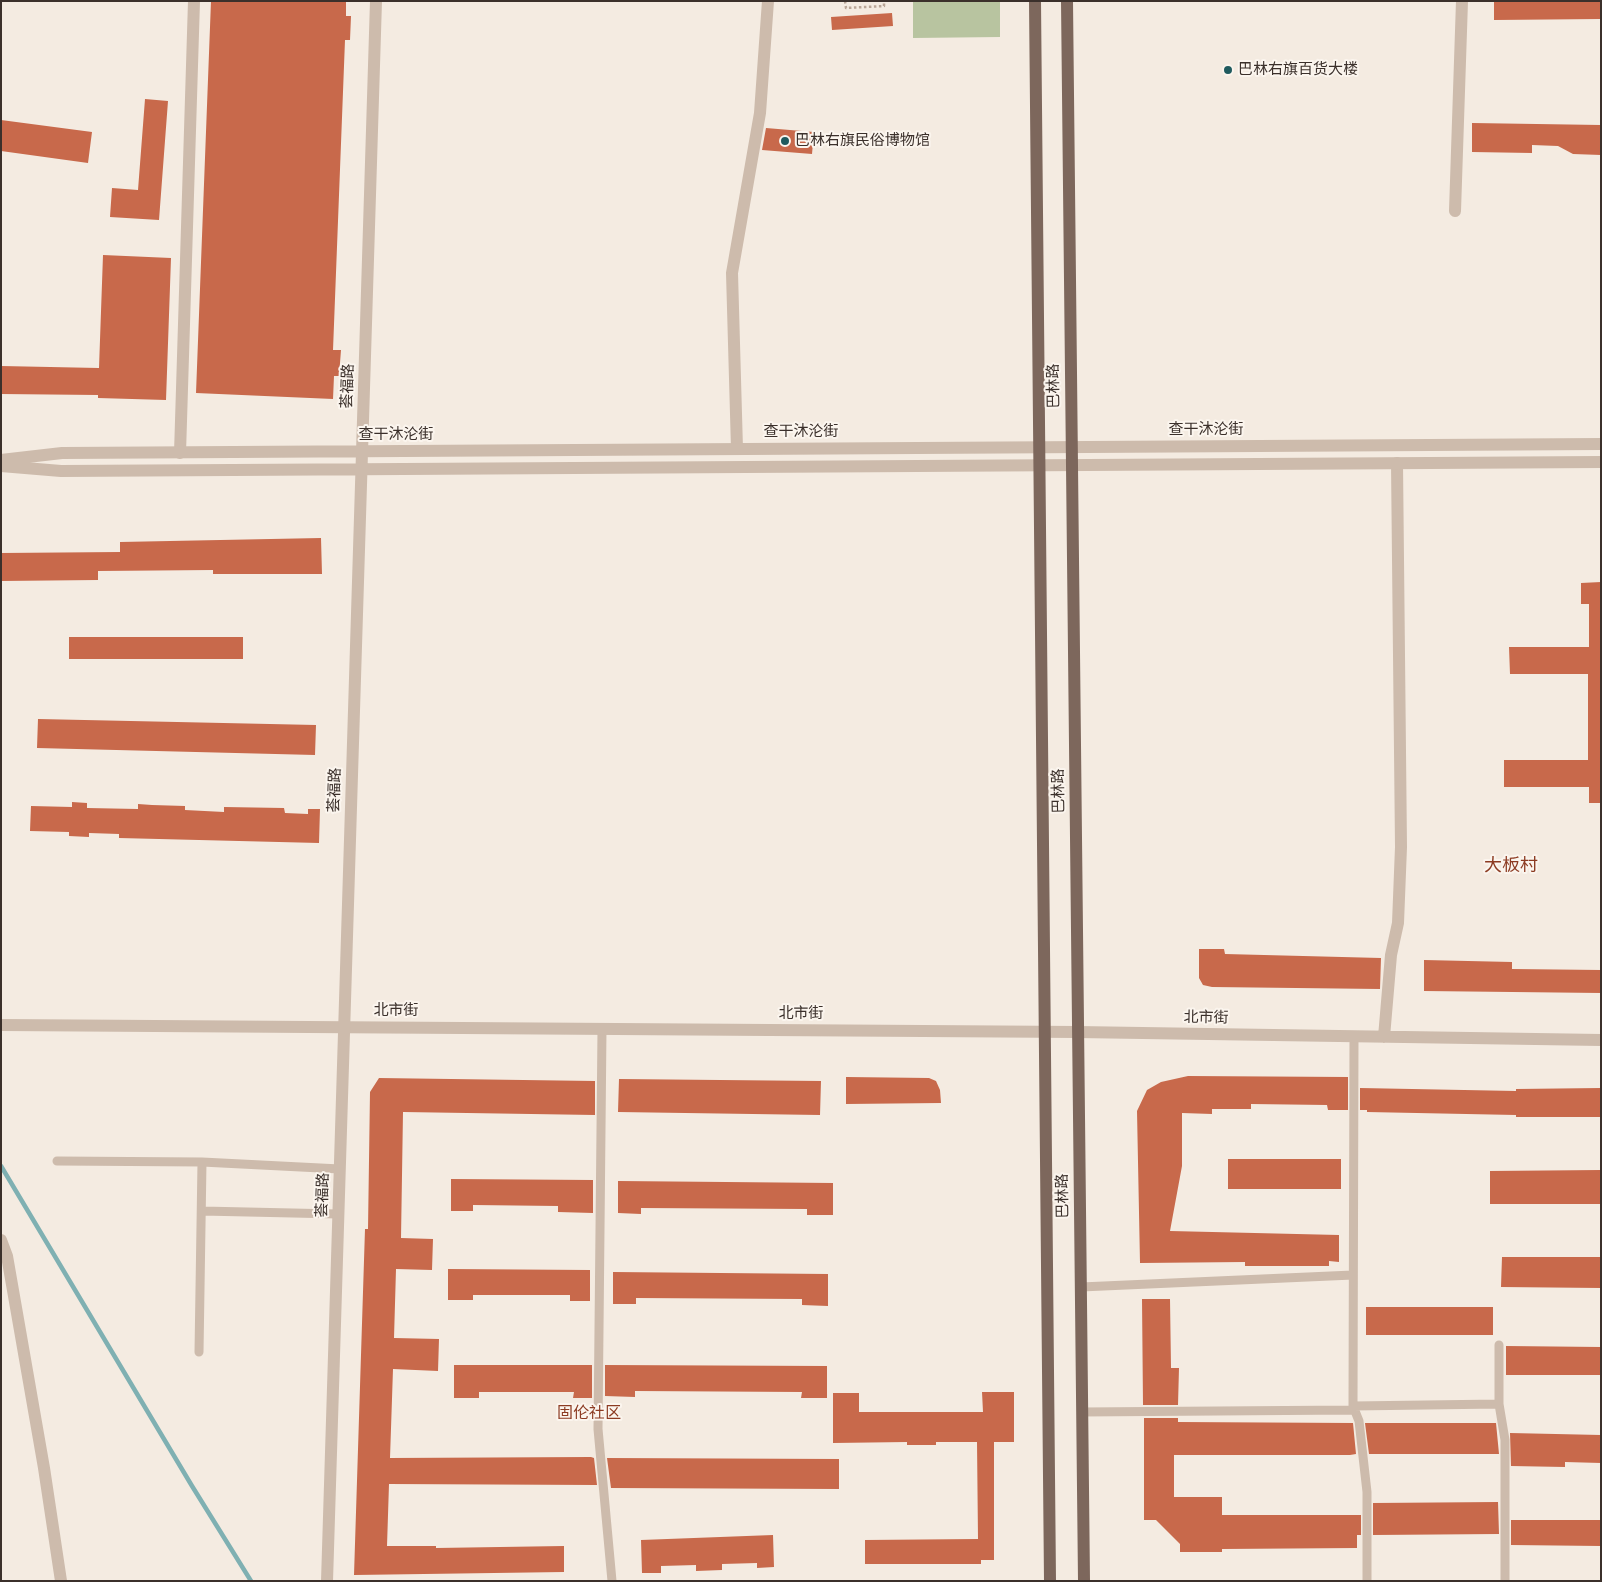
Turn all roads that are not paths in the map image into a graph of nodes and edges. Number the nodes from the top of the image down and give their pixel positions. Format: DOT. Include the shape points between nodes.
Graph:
graph roads {
  1 [pos="194,1"];
  2 [pos="376,1"];
  3 [pos="768,1"];
  4 [pos="1035,1"];
  5 [pos="1067,1"];
  6 [pos="1462,1"];
  7 [pos="1455,211"];
  8 [pos="1601,444"];
  9 [pos="1039,447"];
  10 [pos="1071,447"];
  11 [pos="737,449"];
  12 [pos="362,451"];
  13 [pos="180,452"];
  14 [pos="1,460"];
  15 [pos="1601,462"];
  16 [pos="1397,463"];
  17 [pos="1039,465"];
  18 [pos="1071,465"];
  19 [pos="1,466"];
  20 [pos="362,470"];
  21 [pos="1,1025"];
  22 [pos="344,1027"];
  23 [pos="602,1029"];
  24 [pos="1045,1032"];
  25 [pos="1077,1032"];
  26 [pos="1354,1036"];
  27 [pos="1384,1037"];
  28 [pos="1601,1040"];
  29 [pos="57,1161"];
  30 [pos="202,1162"];
  31 [pos="340,1169"];
  32 [pos="202,1211"];
  33 [pos="338,1214"];
  34 [pos="1,1240"];
  35 [pos="1353,1275"];
  36 [pos="1081,1287"];
  37 [pos="1499,1345"];
  38 [pos="199,1352"];
  39 [pos="1499,1404"];
  40 [pos="1353,1408"];
  41 [pos="1082,1412"];
  42 [pos="60,1581"];
  43 [pos="327,1581"];
  44 [pos="612,1581"];
  45 [pos="1050,1581"];
  46 [pos="1084,1581"];
  47 [pos="1367,1581"];
  48 [pos="1505,1581"];
  1 -- 13 [label="street"];
  2 -- 12 [label="street, 荟福路"];
  3 -- 11 [label="street" via="760,113 732,273"];
  4 -- 9 [label="main road, 巴林路"];
  5 -- 10 [label="main road, 巴林路"];
  6 -- 7 [label="street"];
  8 -- 10 [label="street, 查干沐沦街"];
  9 -- 10 [label="street, 查干沐沦街"];
  9 -- 11 [label="street, 查干沐沦街"];
  9 -- 17 [label="main road, 巴林路"];
  10 -- 18 [label="main road, 巴林路"];
  11 -- 12 [label="street, 查干沐沦街"];
  12 -- 13 [label="street, 查干沐沦街"];
  12 -- 20 [label="street, 荟福路"];
  13 -- 14 [label="street, 查干沐沦街" via="62,453"];
  15 -- 16 [label="street"];
  16 -- 18 [label="street"];
  16 -- 27 [label="street" via="1401,847 1398,923 1391,955"];
  17 -- 18 [label="street"];
  17 -- 20 [label="street"];
  17 -- 24 [label="main road, 巴林路"];
  18 -- 25 [label="main road, 巴林路"];
  19 -- 20 [label="street" via="61,471"];
  20 -- 22 [label="street, 荟福路"];
  21 -- 22 [label="street, 北市街"];
  22 -- 23 [label="street, 北市街"];
  22 -- 31 [label="street, 荟福路"];
  23 -- 24 [label="street, 北市街"];
  23 -- 44 [label="lane" via="598,1429"];
  24 -- 25 [label="street, 北市街"];
  24 -- 45 [label="main road, 巴林路"];
  25 -- 26 [label="street, 北市街"];
  25 -- 36 [label="main road, 巴林路"];
  26 -- 27 [label="street, 北市街"];
  26 -- 35 [label="lane"];
  27 -- 28 [label="street, 北市街"];
  29 -- 30 [label="lane"];
  30 -- 31 [label="lane"];
  30 -- 32 [label="lane"];
  31 -- 33 [label="street, 荟福路"];
  32 -- 33 [label="lane"];
  32 -- 38 [label="lane"];
  33 -- 43 [label="street, 荟福路"];
  34 -- 42 [label="street" via="7,1256 44,1468"];
  35 -- 36 [label="lane"];
  35 -- 40 [label="lane"];
  36 -- 41 [label="main road, 巴林路"];
  37 -- 39 [label="lane"];
  39 -- 40 [label="lane"];
  39 -- 48 [label="lane" via="1505,1440"];
  40 -- 41 [label="lane"];
  40 -- 47 [label="lane" via="1359,1421 1367,1492"];
  41 -- 46 [label="main road, 巴林路"];
}
